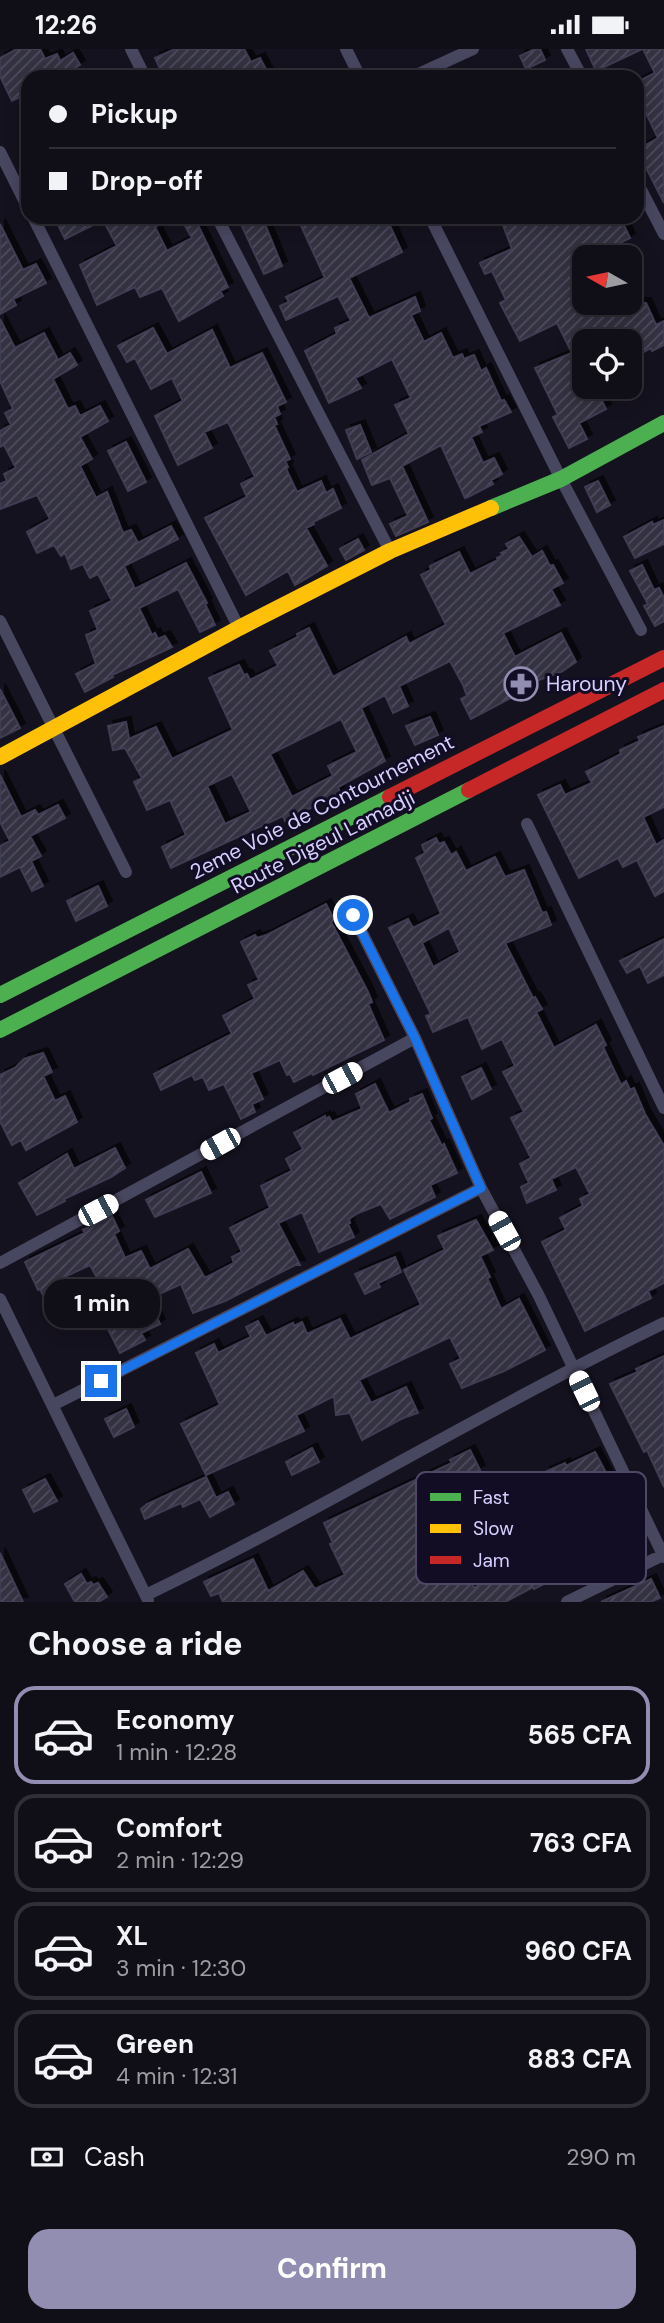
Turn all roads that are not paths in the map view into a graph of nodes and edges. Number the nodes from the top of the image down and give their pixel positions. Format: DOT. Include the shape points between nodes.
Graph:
graph roads {
  1 [pos="131,49"];
  2 [pos="346,49"];
  3 [pos="473,49"];
  4 [pos="568,49"];
  5 [pos="142,70"];
  6 [pos="356,70"];
  7 [pos="427,70"];
  8 [pos="578,70"];
  9 [pos="0,152"];
  10 [pos="21,194"];
  11 [pos="644,195"];
  12 [pos="37,224"];
  13 [pos="221,224"];
  14 [pos="434,224"];
  15 [pos="664,234"];
  16 [pos="664,423"];
  17 [pos="561,479"];
  18 [pos="390,551"];
  19 [pos="0,621"];
  20 [pos="239,628"];
  21 [pos="641,630"];
  22 [pos="664,658"];
  23 [pos="664,690"];
  24 [pos="55,729"];
  25 [pos="0,757"];
  26 [pos="527,824"];
  27 [pos="126,871"];
  28 [pos="353,915"];
  29 [pos="0,995"];
  30 [pos="0,1030"];
  31 [pos="415,1038"];
  32 [pos="664,1108"];
  33 [pos="481,1188"];
  34 [pos="0,1263"];
  35 [pos="0,1299"];
  36 [pos="664,1323"];
  37 [pos="572,1367"];
  38 [pos="53,1405"];
  39 [pos="623,1472"];
  40 [pos="646,1519"];
  41 [pos="664,1556"];
  42 [pos="646,1565"];
  43 [pos="605,1584"];
  44 [pos="147,1599"];
  45 [pos="567,1602"];
  1 -- 5 [label="street"];
  2 -- 6 [label="street"];
  3 -- 7 [label="street"];
  4 -- 8 [label="street"];
  9 -- 10 [label="street"];
  11 -- 15 [label="street"];
  12 -- 20 [label="street"];
  13 -- 18 [label="street"];
  14 -- 17 [label="street"];
  16 -- 17 [label="main road"];
  17 -- 18 [label="main road"];
  17 -- 21 [label="street"];
  18 -- 20 [label="main road"];
  19 -- 24 [label="street"];
  20 -- 24 [label="main road"];
  22 -- 29 [label="main road, 2eme Voie de Contournement"];
  23 -- 30 [label="main road, Route Digeul Lamadji"];
  24 -- 25 [label="main road"];
  24 -- 27 [label="street"];
  26 -- 32 [label="street"];
  28 -- 31 [label="street"];
  31 -- 33 [label="street"];
  31 -- 34 [label="street"];
  33 -- 37 [label="street"];
  33 -- 38 [label="street"];
  35 -- 38 [label="street"];
  36 -- 37 [label="street"];
  37 -- 39 [label="street"];
  37 -- 44 [label="street"];
  38 -- 44 [label="street"];
  40 -- 41 [label="street"];
  41 -- 42 [label="street"];
  43 -- 45 [label="street"];
}
